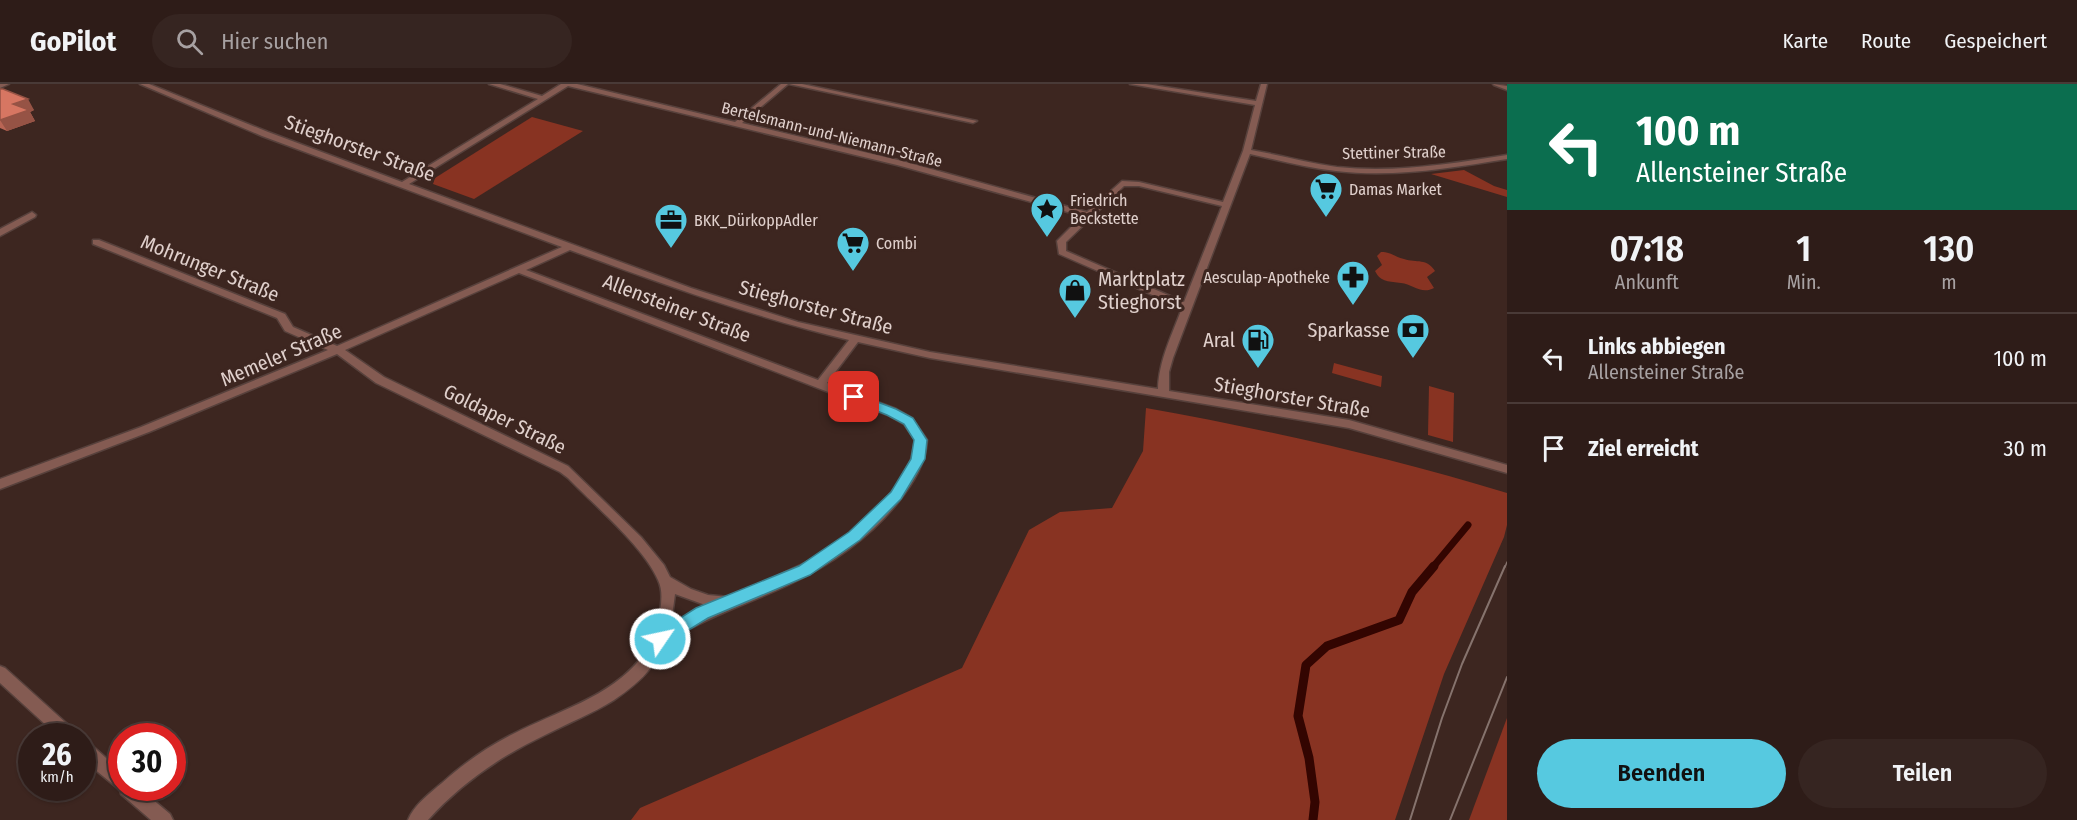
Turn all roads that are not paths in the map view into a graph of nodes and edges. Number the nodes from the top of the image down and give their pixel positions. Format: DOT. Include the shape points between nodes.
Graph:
graph roads {
  1 [pos="6,84"];
  2 [pos="143,84"];
  3 [pos="492,84"];
  4 [pos="567,84"];
  5 [pos="784,84"];
  6 [pos="792,84"];
  7 [pos="1134,84"];
  8 [pos="1264,84"];
  9 [pos="1496,84"];
  10 [pos="0,86"];
  11 [pos="1507,88"];
  12 [pos="543,98"];
  13 [pos="1259,104"];
  14 [pos="973,122"];
  15 [pos="737,124"];
  16 [pos="1247,151"];
  17 [pos="1507,157"];
  18 [pos="403,185"];
  19 [pos="1227,205"];
  20 [pos="1088,214"];
  21 [pos="32,215"];
  22 [pos="0,233"];
  23 [pos="96,242"];
  24 [pos="571,246"];
  25 [pos="519,270"];
  26 [pos="1188,307"];
  27 [pos="855,339"];
  28 [pos="338,350"];
  29 [pos="820,385"];
  30 [pos="1163,394"];
  31 [pos="1507,469"];
  32 [pos="0,484"];
  33 [pos="639,545"];
  34 [pos="666,581"];
  35 [pos="734,601"];
  36 [pos="660,639"];
  37 [pos="0,673"];
  38 [pos="55,723"];
  39 [pos="96,760"];
  40 [pos="108,771"];
  41 [pos="142,801"];
  42 [pos="164,820"];
  43 [pos="417,820"];
  1 -- 10 [label="street"];
  2 -- 18 [label="street, Stieghorster Straße"];
  3 -- 12 [label="street"];
  4 -- 12 [label="street"];
  4 -- 15 [label="street, Bertelsmann-und-Niemann-Straße"];
  5 -- 15 [label="street"];
  6 -- 14 [label="street"];
  7 -- 13 [label="street"];
  8 -- 13 [label="street"];
  9 -- 11 [label="street"];
  12 -- 18 [label="street"];
  13 -- 16 [label="street"];
  15 -- 20 [label="street, Bertelsmann-und-Niemann-Straße"];
  16 -- 17 [label="street, Stettiner Straße" via="1358,170 1427,169"];
  16 -- 19 [label="street"];
  18 -- 24 [label="street, Stieghorster Straße"];
  19 -- 20 [label="street" via="1122,183"];
  19 -- 26 [label="street"];
  20 -- 26 [label="street" via="1061,241 1062,252"];
  21 -- 22 [label="street"];
  23 -- 28 [label="street, Mohrunger Straße" via="281,316 289,329"];
  24 -- 25 [label="street, Memeler Straße"];
  24 -- 27 [label="street, Stieghorster Straße" via="741,308"];
  25 -- 28 [label="street, Memeler Straße"];
  25 -- 29 [label="street, Allensteiner Straße"];
  26 -- 30 [label="street" via="1164,372"];
  27 -- 29 [label="street"];
  27 -- 30 [label="street, Stieghorster Straße"];
  28 -- 32 [label="street, Memeler Straße" via="130,437"];
  28 -- 33 [label="street, Goldaper Straße" via="380,380 564,469"];
  29 -- 35 [label="street, Allensteiner Straße" via="908,421 921,440 918,459 896,495 855,536 804,571"];
  30 -- 31 [label="street, Stieghorster Straße" via="1331,421"];
  33 -- 34 [label="street, Allensteiner Straße"];
  34 -- 35 [label="street, Allensteiner Straße" via="704,600"];
  34 -- 36 [label="street, Allensteiner Straße" via="668,604"];
  35 -- 36 [label="street, Allensteiner Straße" via="702,613"];
  36 -- 43 [label="street, Allensteiner Straße" via="638,671 611,694 515,741 450,788"];
  37 -- 38 [label="street"];
  39 -- 40 [label="street"];
  41 -- 42 [label="street"];
}
